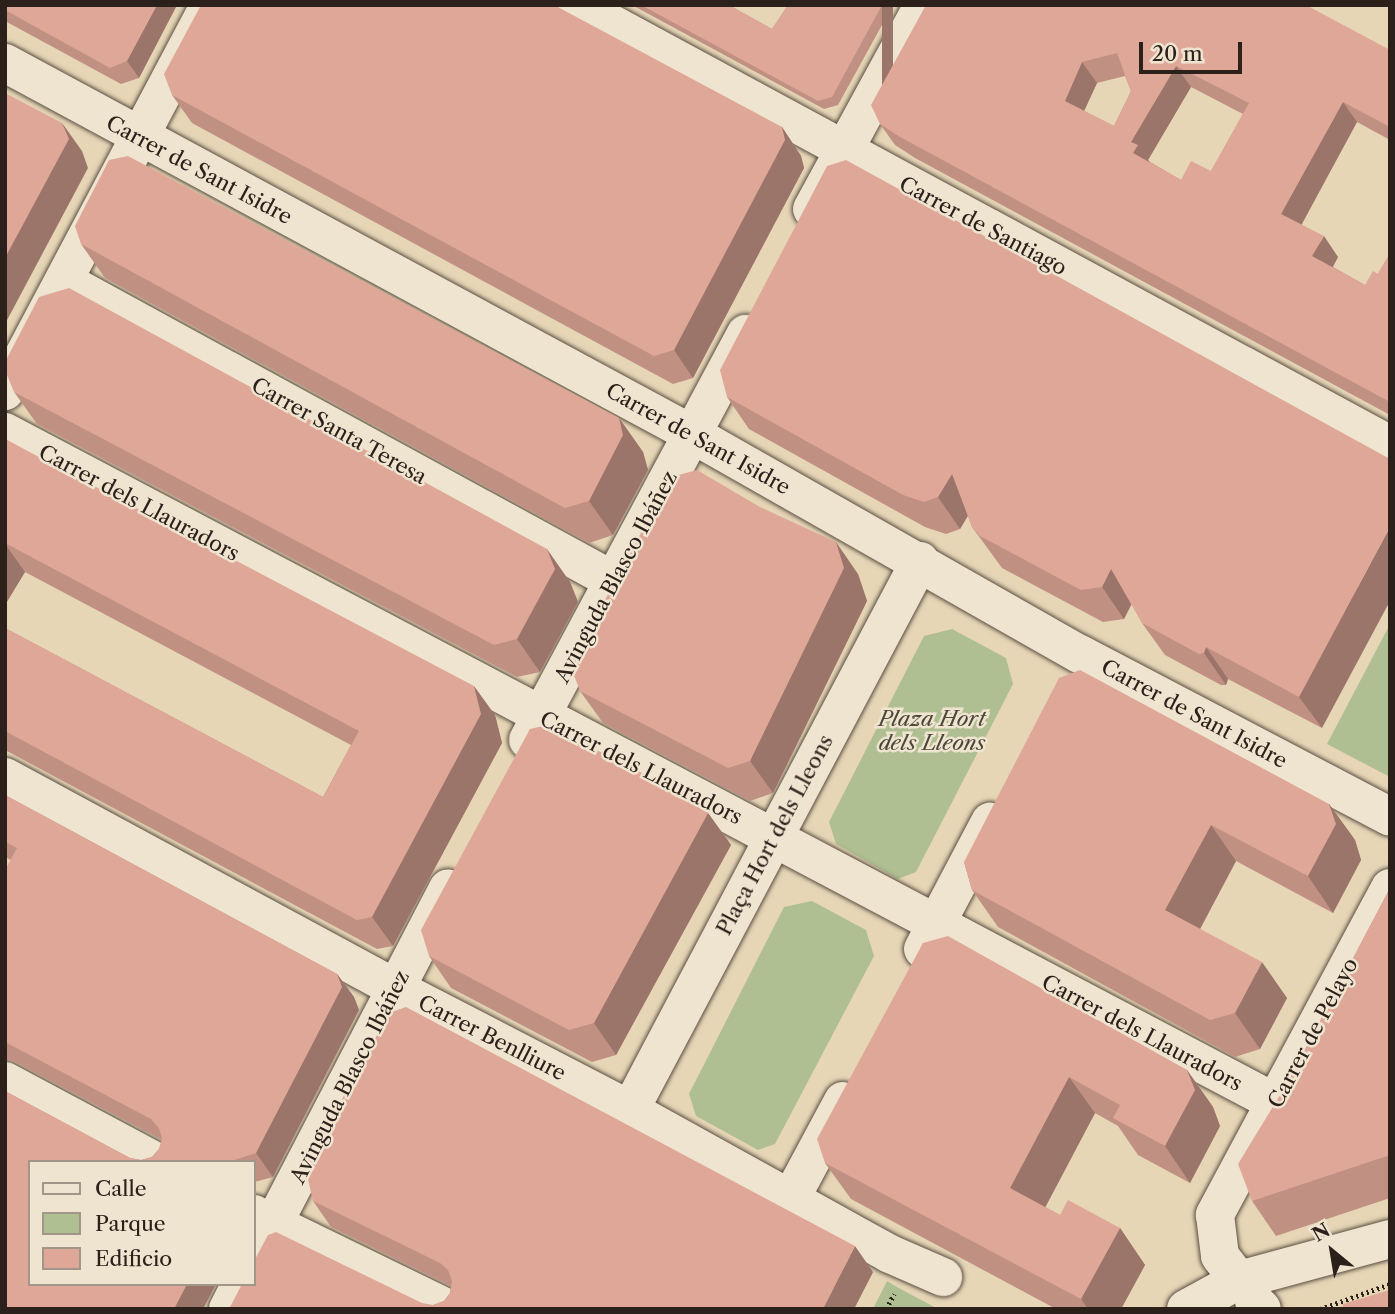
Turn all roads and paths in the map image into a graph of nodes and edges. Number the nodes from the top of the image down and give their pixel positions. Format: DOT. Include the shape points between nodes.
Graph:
graph roads {
  1 [pos="209,5"];
  2 [pos="577,5"];
  3 [pos="923,5"];
  4 [pos="5,63"];
  5 [pos="138,137"];
  6 [pos="844,150"];
  7 [pos="797,237"];
  8 [pos="64,281"];
  9 [pos="765,299"];
  10 [pos="5,391"];
  11 [pos="5,432"];
  12 [pos="692,435"];
  13 [pos="1390,445"];
  14 [pos="920,561"];
  15 [pos="614,581"];
  16 [pos="541,717"];
  17 [pos="509,776"];
  18 [pos="5,777"];
  19 [pos="1008,790"];
  20 [pos="1390,817"];
  21 [pos="776,838"];
  22 [pos="465,858"];
  23 [pos="1390,888"];
  24 [pos="936,925"];
  25 [pos="904,984"];
  26 [pos="395,988"];
  27 [pos="860,1067"];
  28 [pos="5,1081"];
  29 [pos="1276,1103"];
  30 [pos="630,1110"];
  31 [pos="153,1160"];
  32 [pos="791,1198"];
  33 [pos="264,1219"];
  34 [pos="1390,1239"];
  35 [pos="256,1253"];
  36 [pos="1390,1258"];
  37 [pos="943,1277"];
  38 [pos="1390,1284"];
  39 [pos="240,1286"];
  40 [pos="1249,1300"];
  41 [pos="228,1309"];
  42 [pos="449,1309"];
  43 [pos="1186,1309"];
  44 [pos="1320,1309"];
  1 -- 5 [label="street"];
  2 -- 6 [label="street, Carrer de Santiago"];
  3 -- 6 [label="street"];
  4 -- 5 [label="street, Carrer de Sant Isidre"];
  5 -- 8 [label="street"];
  5 -- 12 [label="street, Carrer de Sant Isidre"];
  6 -- 7 [label="street"];
  6 -- 13 [label="street, Carrer de Santiago"];
  8 -- 10 [label="street"];
  8 -- 15 [label="street, Carrer Santa Teresa"];
  9 -- 12 [label="street, Avinguda Blasco Ibáñez"];
  11 -- 16 [label="street, Carrer dels Llauradors"];
  12 -- 14 [label="street, Carrer de Sant Isidre"];
  12 -- 15 [label="street, Avinguda Blasco Ibáñez"];
  14 -- 20 [label="street, Carrer de Sant Isidre" via="1073,667"];
  14 -- 21 [label="street, Plaça Hort dels Lleons"];
  15 -- 16 [label="street, Avinguda Blasco Ibáñez"];
  16 -- 17 [label="street, Avinguda Blasco Ibáñez"];
  16 -- 21 [label="street, Carrer dels Llauradors"];
  18 -- 26 [label="street, Carrer Benlliure"];
  19 -- 24 [label="street"];
  21 -- 24 [label="street, Carrer dels Llauradors"];
  21 -- 30 [label="street, Plaça Hort dels Lleons"];
  22 -- 26 [label="street, Avinguda Blasco Ibáñez"];
  23 -- 29 [label="street, Carrer de Pelayo"];
  24 -- 25 [label="street"];
  24 -- 29 [label="street, Carrer dels Llauradors"];
  26 -- 30 [label="street, Carrer Benlliure"];
  26 -- 33 [label="street, Avinguda Blasco Ibáñez"];
  27 -- 32 [label="street"];
  28 -- 31 [label="street"];
  29 -- 40 [label="street, Carrer de Pelayo" via="1215,1214 1220,1256"];
  30 -- 32 [label="street, Carrer Benlliure"];
  32 -- 37 [label="street, Carrer Benlliure" via="890,1254"];
  33 -- 35 [label="street, Avinguda Blasco Ibáñez"];
  33 -- 42 [label="street"];
  34 -- 40 [label="street"];
  36 -- 40 [label="street"];
  38 -- 44 [label="path"];
  39 -- 41 [label="street"];
  40 -- 43 [label="street"];
}
